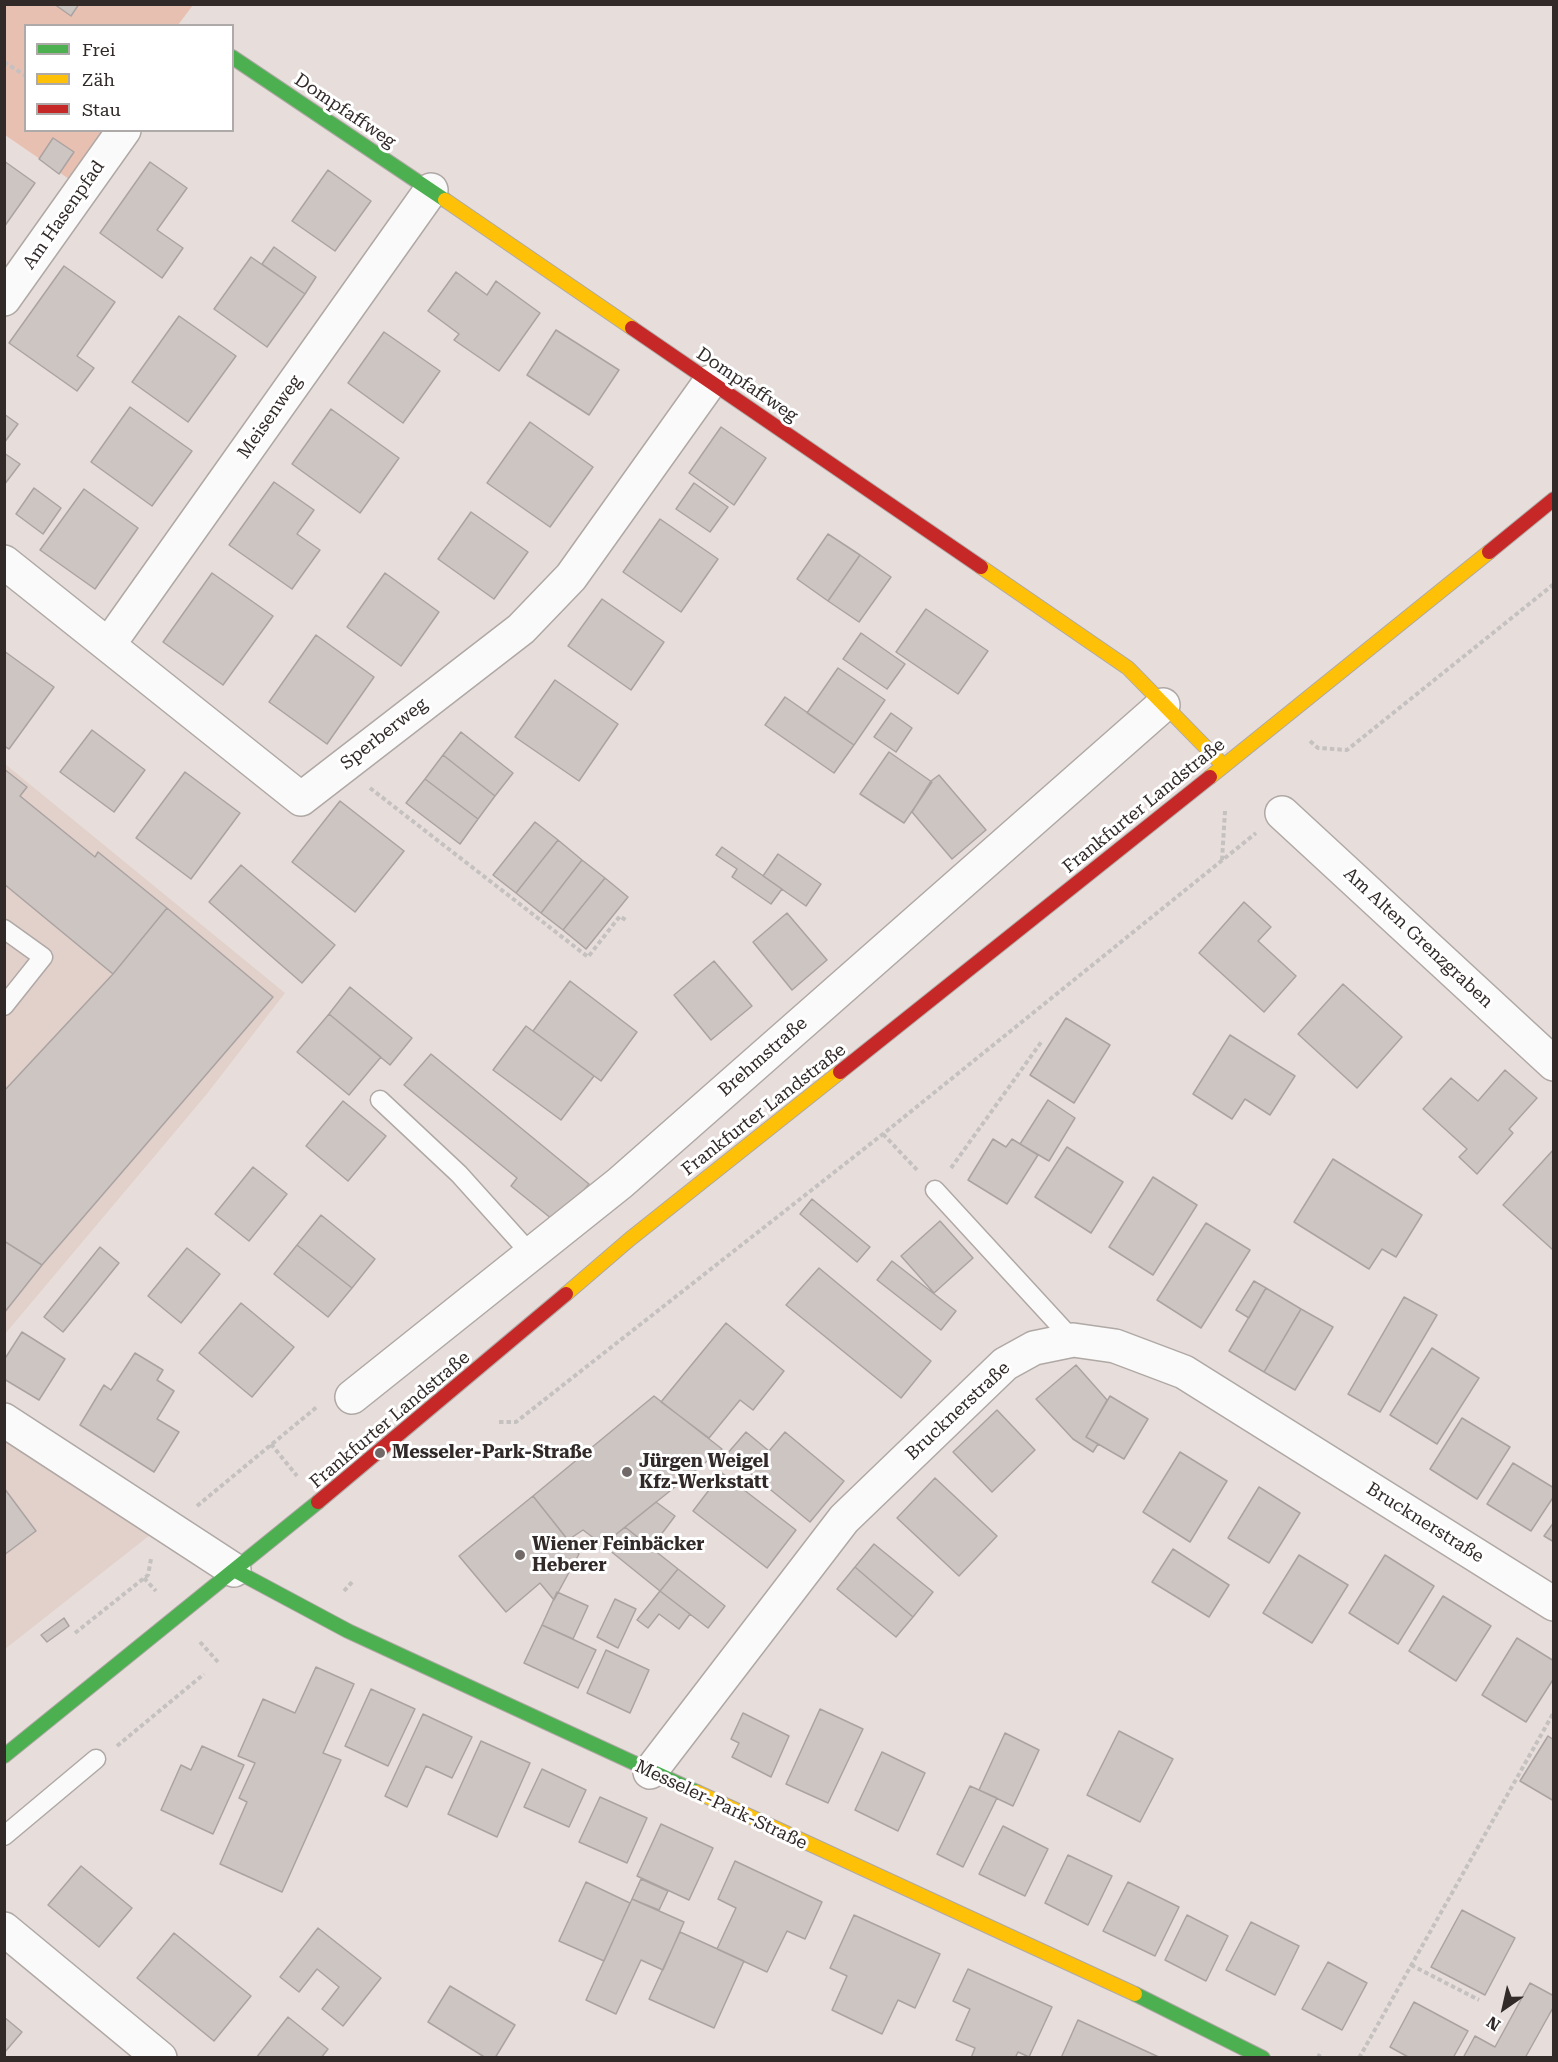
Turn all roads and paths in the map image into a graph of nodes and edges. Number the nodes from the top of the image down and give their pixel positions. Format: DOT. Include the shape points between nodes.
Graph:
graph roads {
  1 [pos="234,58"];
  2 [pos="4,62"];
  3 [pos="24,75"];
  4 [pos="123,132"];
  5 [pos="431,190"];
  6 [pos="4,299"];
  7 [pos="710,382"];
  8 [pos="1554,499"];
  9 [pos="4,562"];
  10 [pos="1554,584"];
  11 [pos="109,644"];
  12 [pos="1163,705"];
  13 [pos="1283,717"];
  14 [pos="1223,765"];
  15 [pos="343,766"];
  16 [pos="1225,801"];
  17 [pos="1282,813"];
  18 [pos="1222,861"];
  19 [pos="627,921"];
  20 [pos="4,928"];
  21 [pos="4,1006"];
  22 [pos="1042,1041"];
  23 [pos="1554,1064"];
  24 [pos="380,1100"];
  25 [pos="883,1134"];
  26 [pos="935,1190"];
  27 [pos="531,1254"];
  28 [pos="1073,1340"];
  29 [pos="352,1397"];
  30 [pos="4,1420"];
  31 [pos="499,1422"];
  32 [pos="171,1528"];
  33 [pos="234,1570"];
  34 [pos="1554,1604"];
  35 [pos="75,1633"];
  36 [pos="204,1674"];
  37 [pos="1554,1712"];
  38 [pos="4,1756"];
  39 [pos="96,1759"];
  40 [pos="651,1772"];
  41 [pos="4,1836"];
  42 [pos="4,1929"];
  43 [pos="1411,1965"];
  44 [pos="1479,2001"];
  45 [pos="1225,2048"];
  46 [pos="1321,2052"];
  47 [pos="160,2058"];
  48 [pos="1263,2058"];
  49 [pos="1318,2058"];
  50 [pos="1359,2058"];
  1 -- 5 [label="street, Dompfaffweg"];
  2 -- 3 [label="path"];
  4 -- 6 [label="street, Am Hasenpfad"];
  5 -- 7 [label="street, Dompfaffweg"];
  5 -- 11 [label="street, Meisenweg"];
  7 -- 12 [label="street, Dompfaffweg" via="1128,668"];
  7 -- 15 [label="street, Sperberweg" via="571,577 520,629"];
  8 -- 13 [label="street, Frankfurter Landstraße"];
  9 -- 11 [label="street, Sperberweg"];
  10 -- 13 [label="path" via="1347,750 1318,748"];
  11 -- 15 [label="street, Sperberweg" via="301,799"];
  12 -- 14 [label="street, Dompfaffweg"];
  12 -- 27 [label="street, Brehmstraße" via="620,1183"];
  13 -- 14 [label="street, Frankfurter Landstraße"];
  14 -- 33 [label="street, Frankfurter Landstraße" via="630,1239 393,1442"];
  15 -- 19 [label="path" via="588,957 620,916"];
  16 -- 18 [label="path"];
  17 -- 18 [label="path"];
  17 -- 23 [label="street, Am Alten Grenzgraben"];
  18 -- 25 [label="path"];
  20 -- 21 [label="lane" via="43,957"];
  22 -- 26 [label="path"];
  24 -- 27 [label="lane" via="459,1174"];
  25 -- 26 [label="path"];
  25 -- 31 [label="path" via="516,1422"];
  26 -- 28 [label="lane"];
  27 -- 29 [label="street, Brehmstraße"];
  28 -- 34 [label="street, Brucknerstraße" via="1115,1346 1184,1372"];
  28 -- 40 [label="street, Brucknerstraße" via="1034,1348 1005,1364 844,1519"];
  29 -- 32 [label="path" via="328,1398"];
  30 -- 32 [label="street, Messeler-Park-Straße"];
  32 -- 33 [label="street, Messeler-Park-Straße"];
  32 -- 35 [label="path" via="148,1545 152,1562 148,1575"];
  33 -- 38 [label="street, Frankfurter Landstraße"];
  33 -- 40 [label="street, Messeler-Park-Straße" via="348,1631"];
  36 -- 39 [label="path" via="106,1756"];
  37 -- 43 [label="path"];
  39 -- 41 [label="lane"];
  40 -- 45 [label="street, Messeler-Park-Straße"];
  42 -- 47 [label="street"];
  43 -- 44 [label="path"];
  43 -- 50 [label="path"];
  45 -- 48 [label="street, Messeler-Park-Straße"];
  46 -- 49 [label="path"];
}
